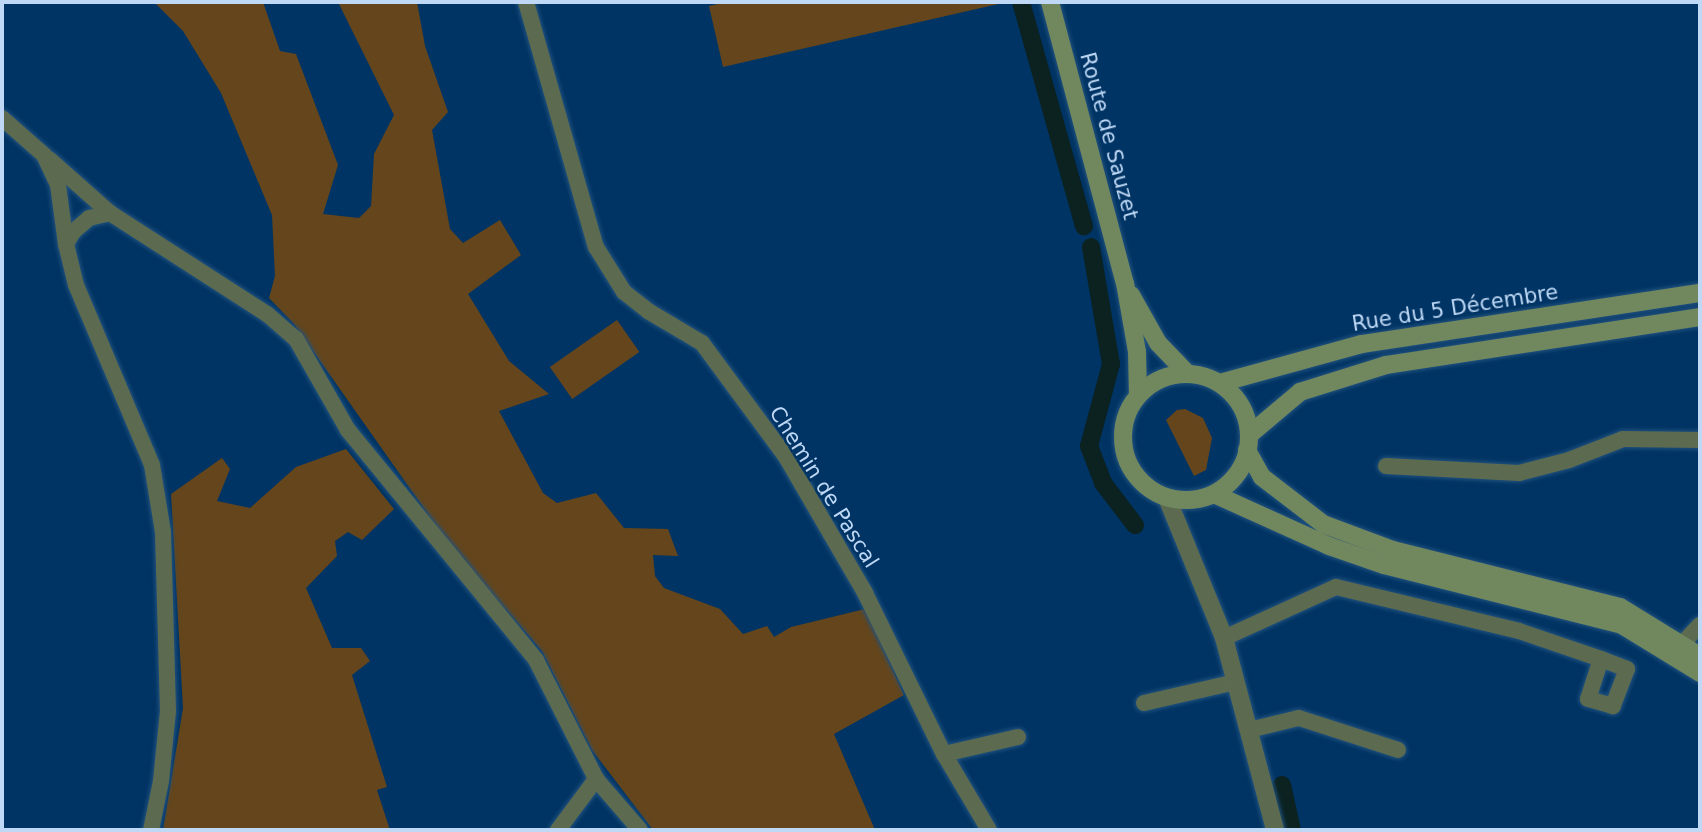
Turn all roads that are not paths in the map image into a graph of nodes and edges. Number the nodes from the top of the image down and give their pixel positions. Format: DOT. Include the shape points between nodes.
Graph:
graph roads {
  1 [pos="526,2"];
  2 [pos="1050,2"];
  3 [pos="2,118"];
  4 [pos="44,155"];
  5 [pos="110,213"];
  6 [pos="66,244"];
  7 [pos="1125,283"];
  8 [pos="1700,293"];
  9 [pos="1700,317"];
  10 [pos="1186,373"];
  11 [pos="1220,383"];
  12 [pos="1138,395"];
  13 [pos="1700,440"];
  14 [pos="1248,442"];
  15 [pos="1386,466"];
  16 [pos="1214,494"];
  17 [pos="1167,498"];
  18 [pos="1700,625"];
  19 [pos="1224,638"];
  20 [pos="1682,644"];
  21 [pos="1700,656"];
  22 [pos="1601,659"];
  23 [pos="1700,673"];
  24 [pos="1236,682"];
  25 [pos="1144,703"];
  26 [pos="1249,730"];
  27 [pos="1018,737"];
  28 [pos="1398,750"];
  29 [pos="944,754"];
  30 [pos="596,779"];
  31 [pos="151,830"];
  32 [pos="558,830"];
  33 [pos="640,830"];
  34 [pos="989,830"];
  35 [pos="1275,830"];
  1 -- 29 [label="street, Chemin de Pascal" via="596,247 624,292 702,343 786,457 865,593"];
  2 -- 7 [label="main road, Route de Sauzet"];
  3 -- 4 [label="street"];
  4 -- 5 [label="street"];
  4 -- 6 [label="street" via="58,185"];
  5 -- 6 [label="street" via="89,218"];
  5 -- 30 [label="street" via="267,314 296,339 348,430 536,660"];
  6 -- 31 [label="street" via="76,285 152,465 163,532 168,711"];
  7 -- 10 [label="main road, Route de Sauzet" via="1158,343"];
  7 -- 12 [label="main road, Route de Sauzet" via="1137,352"];
  8 -- 11 [label="main road, Rue du 5 Décembre" via="1362,344"];
  9 -- 14 [label="main road" via="1386,365 1300,392"];
  10 -- 11 [label="main road"];
  10 -- 12 [label="main road" via="1152,383"];
  11 -- 14 [label="main road" via="1245,415"];
  12 -- 17 [label="main road" via="1127,412 1122,433 1124,454 1148,488"];
  13 -- 15 [label="street" via="1623,439 1519,473"];
  14 -- 16 [label="main road" via="1241,468"];
  14 -- 20 [label="main road" via="1262,477 1323,524 1392,550 1620,607"];
  16 -- 17 [label="main road"];
  16 -- 23 [label="main road" via="1329,547 1384,565 1622,625"];
  17 -- 19 [label="street"];
  18 -- 20 [label="street"];
  19 -- 22 [label="street" via="1336,587 1519,631"];
  19 -- 24 [label="street"];
  20 -- 21 [label="main road"];
  24 -- 25 [label="street"];
  24 -- 26 [label="street"];
  26 -- 28 [label="street" via="1299,718"];
  26 -- 35 [label="street"];
  27 -- 29 [label="street"];
  29 -- 34 [label="street, Chemin de Pascal"];
  30 -- 32 [label="street"];
  30 -- 33 [label="street"];
}
